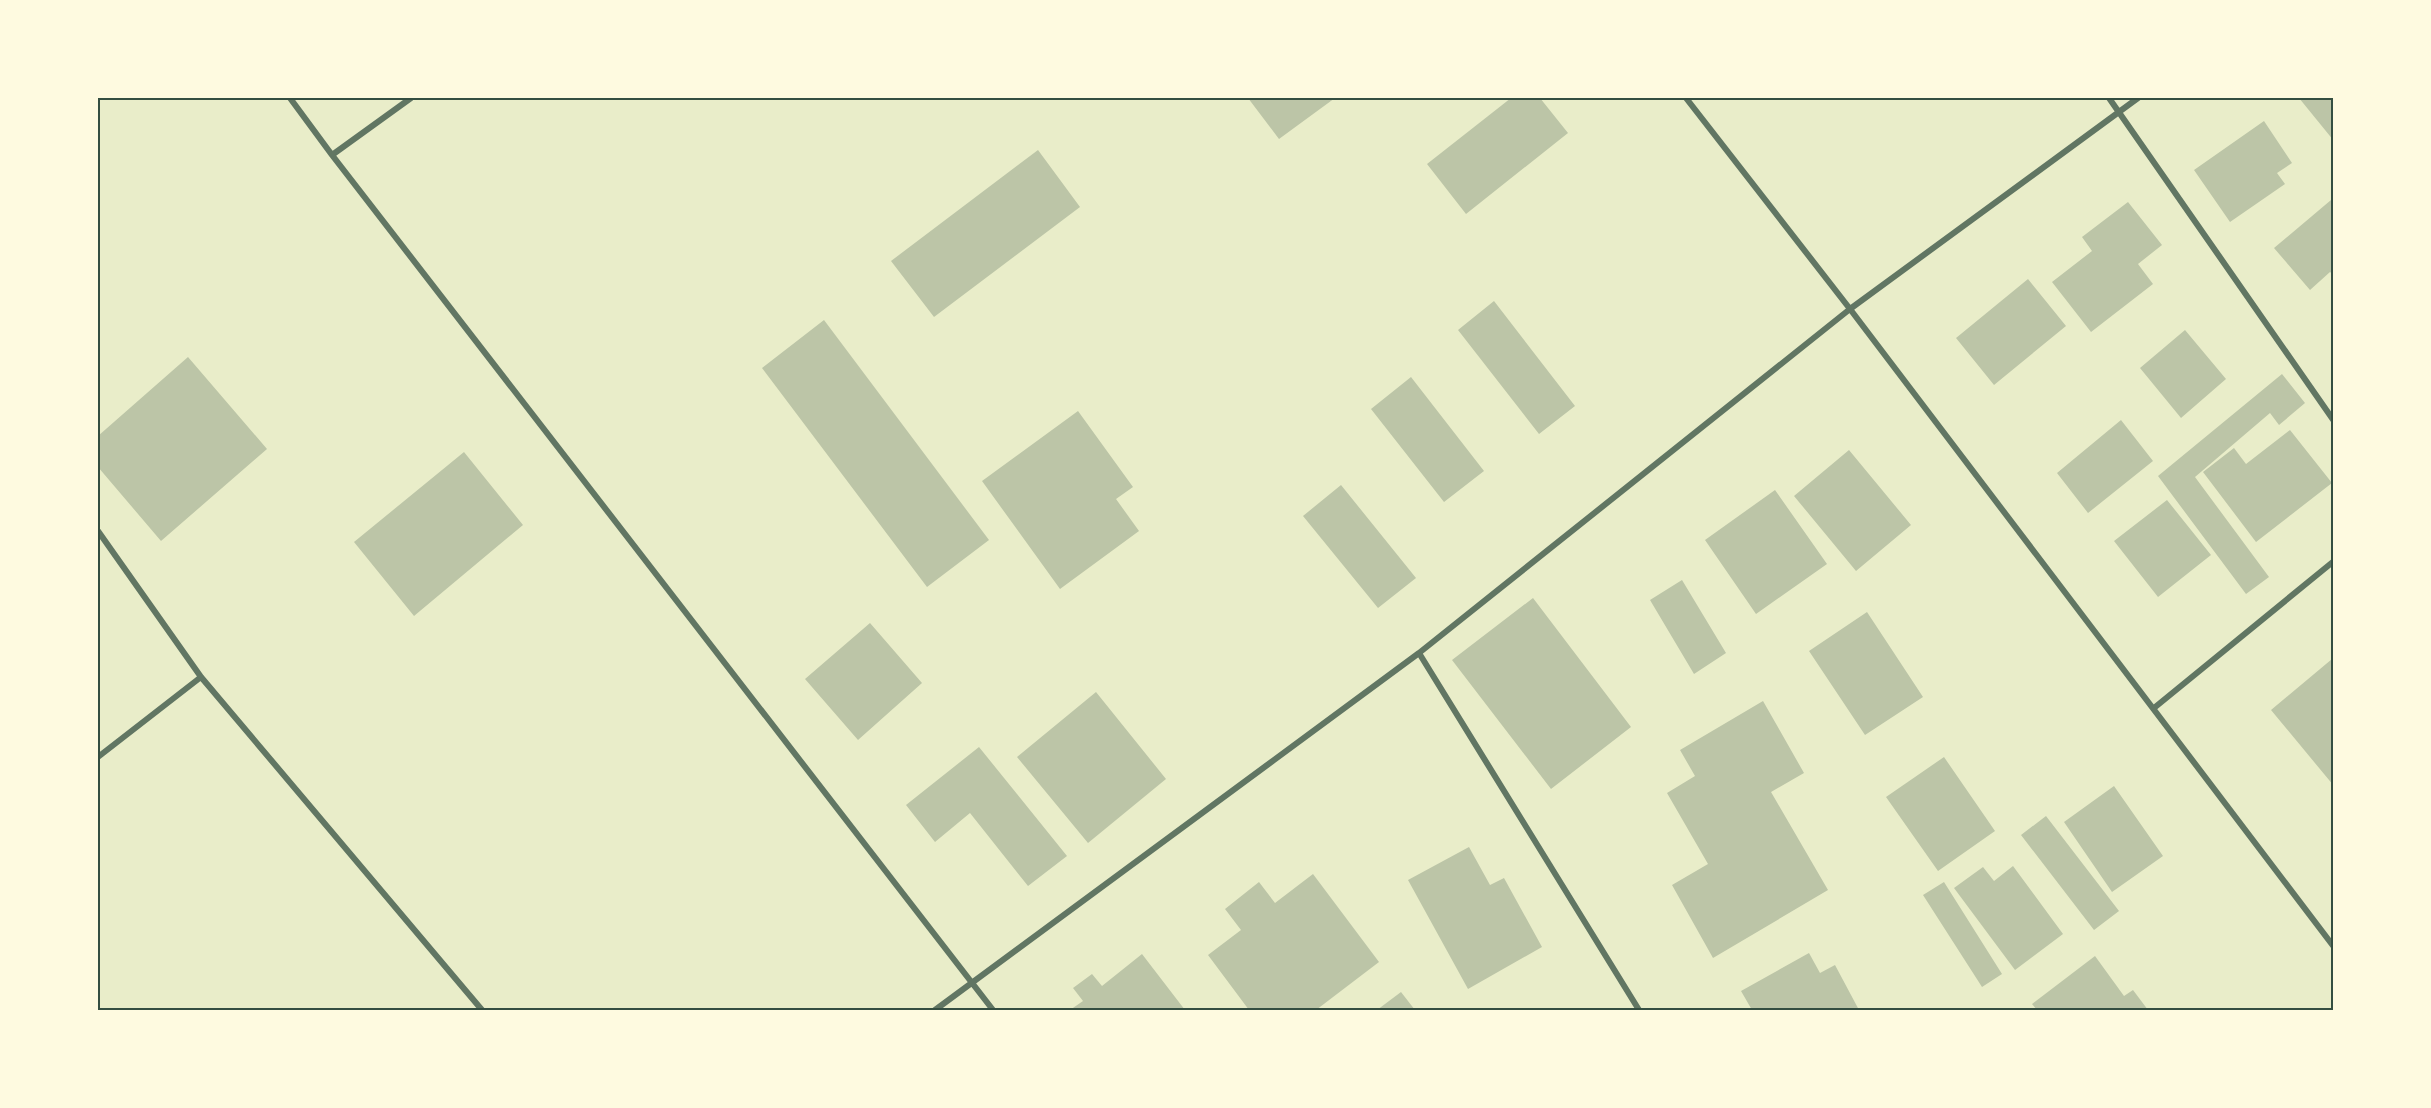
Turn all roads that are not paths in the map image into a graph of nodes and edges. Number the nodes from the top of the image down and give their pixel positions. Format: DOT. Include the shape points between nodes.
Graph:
graph roads {
  1 [pos="290,98"];
  2 [pos="411,98"];
  3 [pos="1686,98"];
  4 [pos="2109,98"];
  5 [pos="2138,98"];
  6 [pos="2119,111"];
  7 [pos="332,155"];
  8 [pos="1850,309"];
  9 [pos="2334,421"];
  10 [pos="98,531"];
  11 [pos="2334,561"];
  12 [pos="1419,653"];
  13 [pos="201,677"];
  14 [pos="2154,708"];
  15 [pos="98,757"];
  16 [pos="2334,947"];
  17 [pos="974,983"];
  18 [pos="482,1011"];
  19 [pos="935,1011"];
  20 [pos="993,1011"];
  21 [pos="1639,1011"];
  1 -- 7 [label="street"];
  2 -- 7 [label="street"];
  3 -- 8 [label="street"];
  4 -- 6 [label="street"];
  5 -- 6 [label="street"];
  6 -- 8 [label="street"];
  6 -- 9 [label="street"];
  7 -- 17 [label="street"];
  8 -- 12 [label="street"];
  8 -- 14 [label="street"];
  10 -- 13 [label="street"];
  11 -- 14 [label="street"];
  12 -- 17 [label="street"];
  12 -- 21 [label="street"];
  13 -- 15 [label="street"];
  13 -- 18 [label="street"];
  14 -- 16 [label="street"];
  17 -- 19 [label="street"];
  17 -- 20 [label="street"];
}
